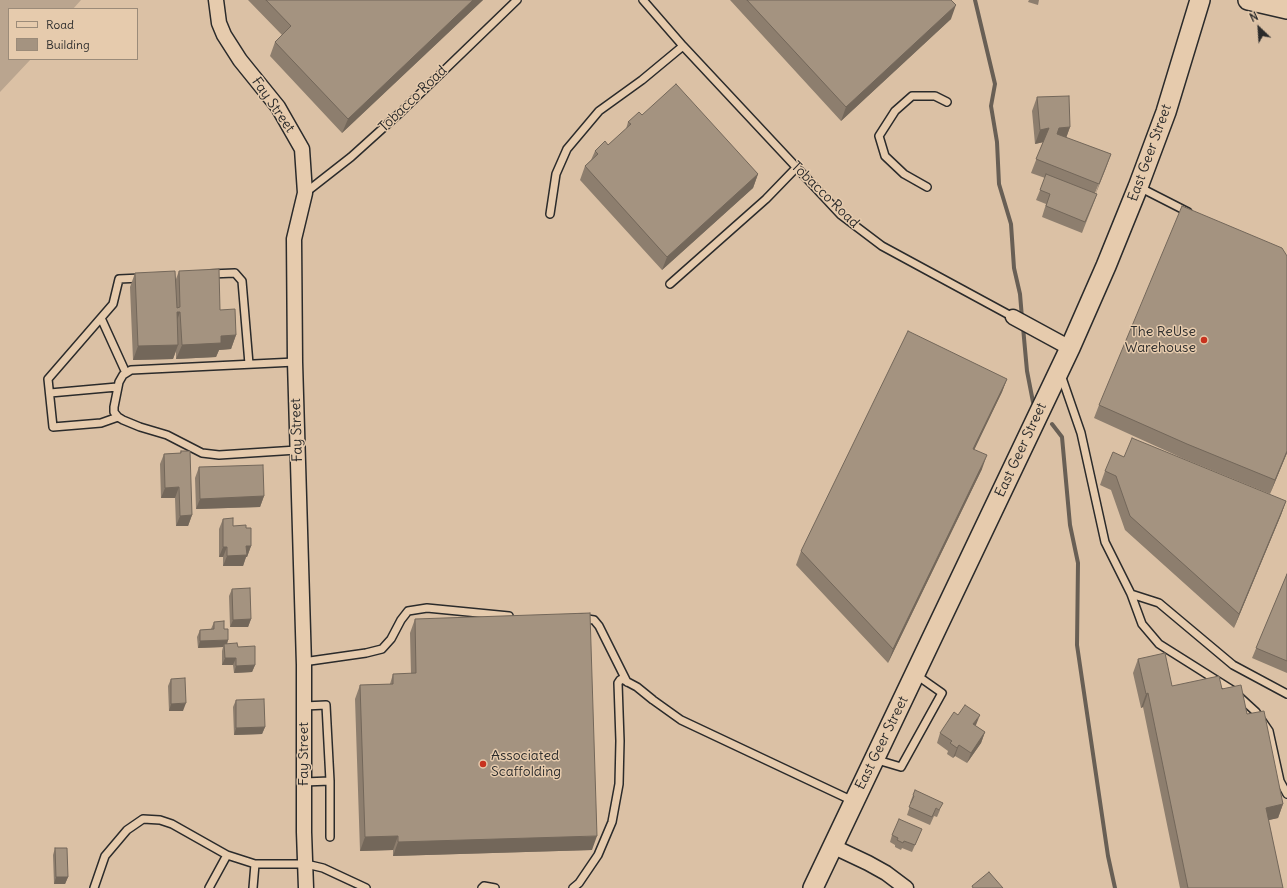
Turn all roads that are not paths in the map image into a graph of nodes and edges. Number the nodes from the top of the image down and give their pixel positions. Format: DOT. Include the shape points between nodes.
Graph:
graph roads {
  1 [pos="216,0"];
  2 [pos="517,0"];
  3 [pos="643,0"];
  4 [pos="1200,0"];
  5 [pos="1248,0"];
  6 [pos="1287,9"];
  7 [pos="683,46"];
  8 [pos="947,102"];
  9 [pos="796,168"];
  10 [pos="927,187"];
  11 [pos="1138,187"];
  12 [pos="305,192"];
  13 [pos="550,214"];
  14 [pos="1194,214"];
  15 [pos="204,274"];
  16 [pos="150,278"];
  17 [pos="670,284"];
  18 [pos="1013,317"];
  19 [pos="101,318"];
  20 [pos="1070,348"];
  21 [pos="295,362"];
  22 [pos="249,364"];
  23 [pos="1059,371"];
  24 [pos="126,373"];
  25 [pos="117,387"];
  26 [pos="50,393"];
  27 [pos="118,417"];
  28 [pos="297,450"];
  29 [pos="1131,594"];
  30 [pos="516,616"];
  31 [pos="574,617"];
  32 [pos="303,662"];
  33 [pos="915,674"];
  34 [pos="627,682"];
  35 [pos="1287,694"];
  36 [pos="304,706"];
  37 [pos="874,759"];
  38 [pos="330,781"];
  39 [pos="304,782"];
  40 [pos="1287,794"];
  41 [pos="854,802"];
  42 [pos="330,837"];
  43 [pos="832,846"];
  44 [pos="227,855"];
  45 [pos="256,864"];
  46 [pos="306,864"];
  47 [pos="94,888"];
  48 [pos="209,888"];
  49 [pos="253,888"];
  50 [pos="306,888"];
  51 [pos="366,888"];
  52 [pos="482,888"];
  53 [pos="495,888"];
  54 [pos="573,888"];
  55 [pos="813,888"];
  56 [pos="906,888"];
  1 -- 12 [label="street, Fay Street" via="219,23 224,35 240,60 278,106 302,149"];
  2 -- 12 [label="lane, Tobacco Road" via="402,111 351,157"];
  3 -- 7 [label="lane, Tobacco Road"];
  4 -- 11 [label="main road, East Geer Street" via="1166,112"];
  5 -- 6 [label="main road"];
  7 -- 9 [label="lane, Tobacco Road"];
  7 -- 13 [label="lane" via="599,111 567,149 556,174"];
  8 -- 10 [label="lane" via="935,96 912,96 895,111 879,136 885,156 904,174"];
  9 -- 17 [label="lane" via="766,199"];
  9 -- 18 [label="lane, Tobacco Road" via="841,215 882,246"];
  11 -- 14 [label="lane"];
  11 -- 20 [label="main road, East Geer Street"];
  12 -- 21 [label="street, Fay Street" via="294,239"];
  15 -- 22 [label="lane" via="235,273 242,280"];
  16 -- 19 [label="lane" via="119,279 113,304"];
  18 -- 20 [label="street, Tobacco Road"];
  19 -- 24 [label="lane"];
  19 -- 26 [label="lane" via="48,379"];
  20 -- 23 [label="main road, East Geer Street"];
  21 -- 22 [label="lane"];
  21 -- 28 [label="street, Fay Street"];
  22 -- 24 [label="lane" via="132,370"];
  23 -- 29 [label="lane" via="1081,433 1105,542"];
  23 -- 33 [label="main road, East Geer Street"];
  24 -- 25 [label="lane"];
  25 -- 26 [label="lane"];
  25 -- 27 [label="lane" via="114,412"];
  26 -- 27 [label="lane" via="53,427 101,423"];
  27 -- 28 [label="lane" via="167,435 202,453 218,455"];
  28 -- 32 [label="street, Fay Street"];
  29 -- 35 [label="lane" via="1159,603 1233,664"];
  29 -- 40 [label="lane" via="1142,624 1159,644 1232,690 1256,712 1269,731 1280,780"];
  30 -- 32 [label="lane" via="427,608 408,611 382,649"];
  31 -- 34 [label="lane" via="594,620 616,657"];
  32 -- 36 [label="street, Fay Street"];
  33 -- 37 [label="main road, East Geer Street"];
  33 -- 37 [label="lane" via="942,693 901,767"];
  34 -- 41 [label="lane" via="681,720"];
  34 -- 54 [label="lane" via="622,679 618,683 619,784 612,822 598,855"];
  36 -- 38 [label="lane" via="326,705"];
  36 -- 39 [label="street, Fay Street"];
  37 -- 41 [label="main road, East Geer Street"];
  38 -- 39 [label="lane"];
  38 -- 42 [label="lane"];
  39 -- 46 [label="street, Fay Street"];
  41 -- 43 [label="main road, East Geer Street"];
  43 -- 55 [label="main road, East Geer Street"];
  43 -- 56 [label="street" via="886,873"];
  44 -- 45 [label="lane"];
  44 -- 47 [label="lane" via="172,824 143,819 127,830 105,856"];
  44 -- 48 [label="lane"];
  45 -- 46 [label="lane"];
  45 -- 49 [label="lane"];
  46 -- 50 [label="street, Fay Street"];
  46 -- 51 [label="lane" via="323,868"];
  52 -- 53 [label="lane"];
}
